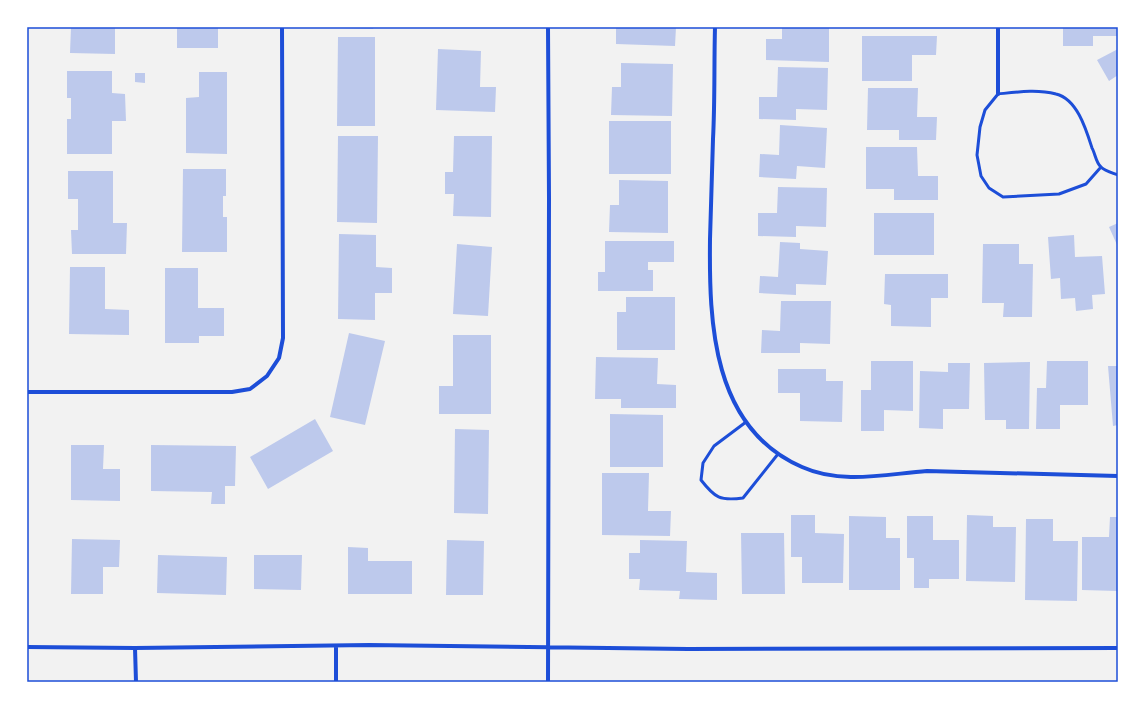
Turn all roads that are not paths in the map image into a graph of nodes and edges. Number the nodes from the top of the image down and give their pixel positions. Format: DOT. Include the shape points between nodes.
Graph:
graph roads {
  1 [pos="282,27"];
  2 [pos="548,27"];
  3 [pos="715,27"];
  4 [pos="998,27"];
  5 [pos="998,94"];
  6 [pos="1101,167"];
  7 [pos="1118,174"];
  8 [pos="27,392"];
  9 [pos="746,422"];
  10 [pos="778,454"];
  11 [pos="1118,476"];
  12 [pos="336,646"];
  13 [pos="27,647"];
  14 [pos="136,648"];
  15 [pos="548,648"];
  16 [pos="1118,648"];
  17 [pos="136,682"];
  18 [pos="336,682"];
  19 [pos="548,682"];
  1 -- 8 [label="street" via="283,338 279,358 267,376 250,389 232,392"];
  2 -- 15 [label="street"];
  3 -- 9 [label="street" via="711,299 720,367 738,410"];
  4 -- 5 [label="street"];
  5 -- 6 [label="lane" via="1041,91 1057,94 1069,100 1077,110"];
  5 -- 6 [label="lane" via="985,110 977,155 981,176 989,188 1003,197 1060,194 1086,184"];
  6 -- 7 [label="lane"];
  9 -- 10 [label="street" via="758,437"];
  9 -- 10 [label="lane" via="714,446 703,463 701,480 713,495 730,500 743,498"];
  10 -- 11 [label="street" via="803,468 837,476 866,478 927,471"];
  12 -- 14 [label="street"];
  12 -- 15 [label="street"];
  12 -- 18 [label="street"];
  13 -- 14 [label="street"];
  14 -- 17 [label="street"];
  15 -- 16 [label="street"];
  15 -- 19 [label="street"];
}
